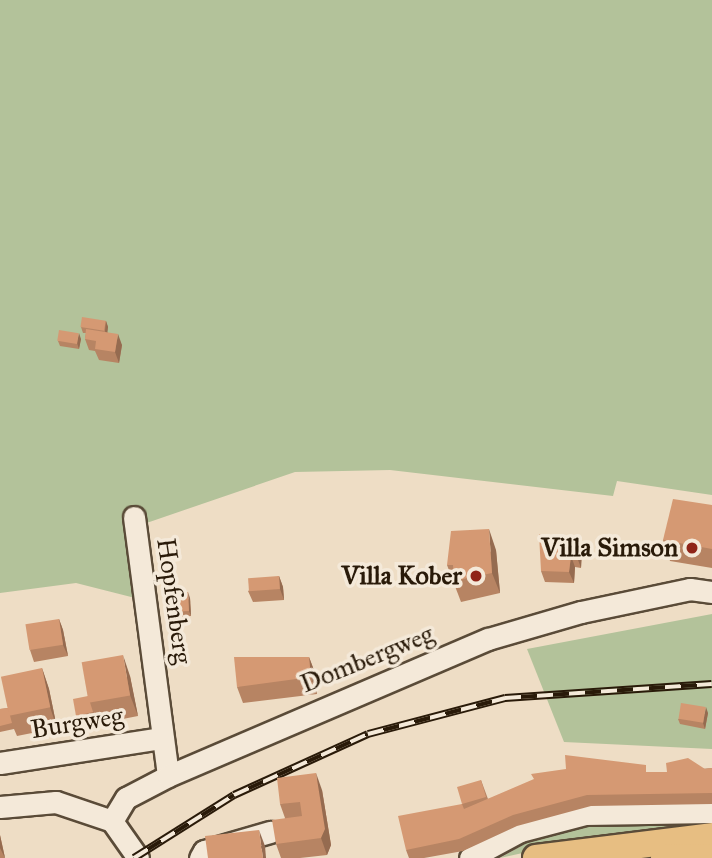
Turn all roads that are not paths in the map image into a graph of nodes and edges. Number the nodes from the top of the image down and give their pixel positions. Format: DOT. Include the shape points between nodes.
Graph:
graph roads {
  1 [pos="134,517"];
  2 [pos="711,592"];
  3 [pos="162,738"];
  4 [pos="0,763"];
  5 [pos="168,776"];
  6 [pos="0,807"];
  7 [pos="712,812"];
  8 [pos="112,821"];
  9 [pos="270,832"];
  10 [pos="712,836"];
  11 [pos="712,857"];
  12 [pos="138,858"];
  13 [pos="200,858"];
  14 [pos="470,858"];
  15 [pos="536,858"];
  16 [pos="664,858"];
  1 -- 3 [label="street, Hopfenberg"];
  2 -- 5 [label="street, Dombergweg" via="690,589 581,612 488,639"];
  3 -- 4 [label="street, Burgweg"];
  3 -- 5 [label="street, Hopfenberg"];
  5 -- 8 [label="street, Dombergweg" via="126,798"];
  6 -- 8 [label="street" via="56,802"];
  7 -- 14 [label="street" via="585,814 520,831"];
  8 -- 12 [label="street"];
  9 -- 13 [label="street" via="204,851"];
  10 -- 15 [label="main road"];
  11 -- 16 [label="main road"];
}
